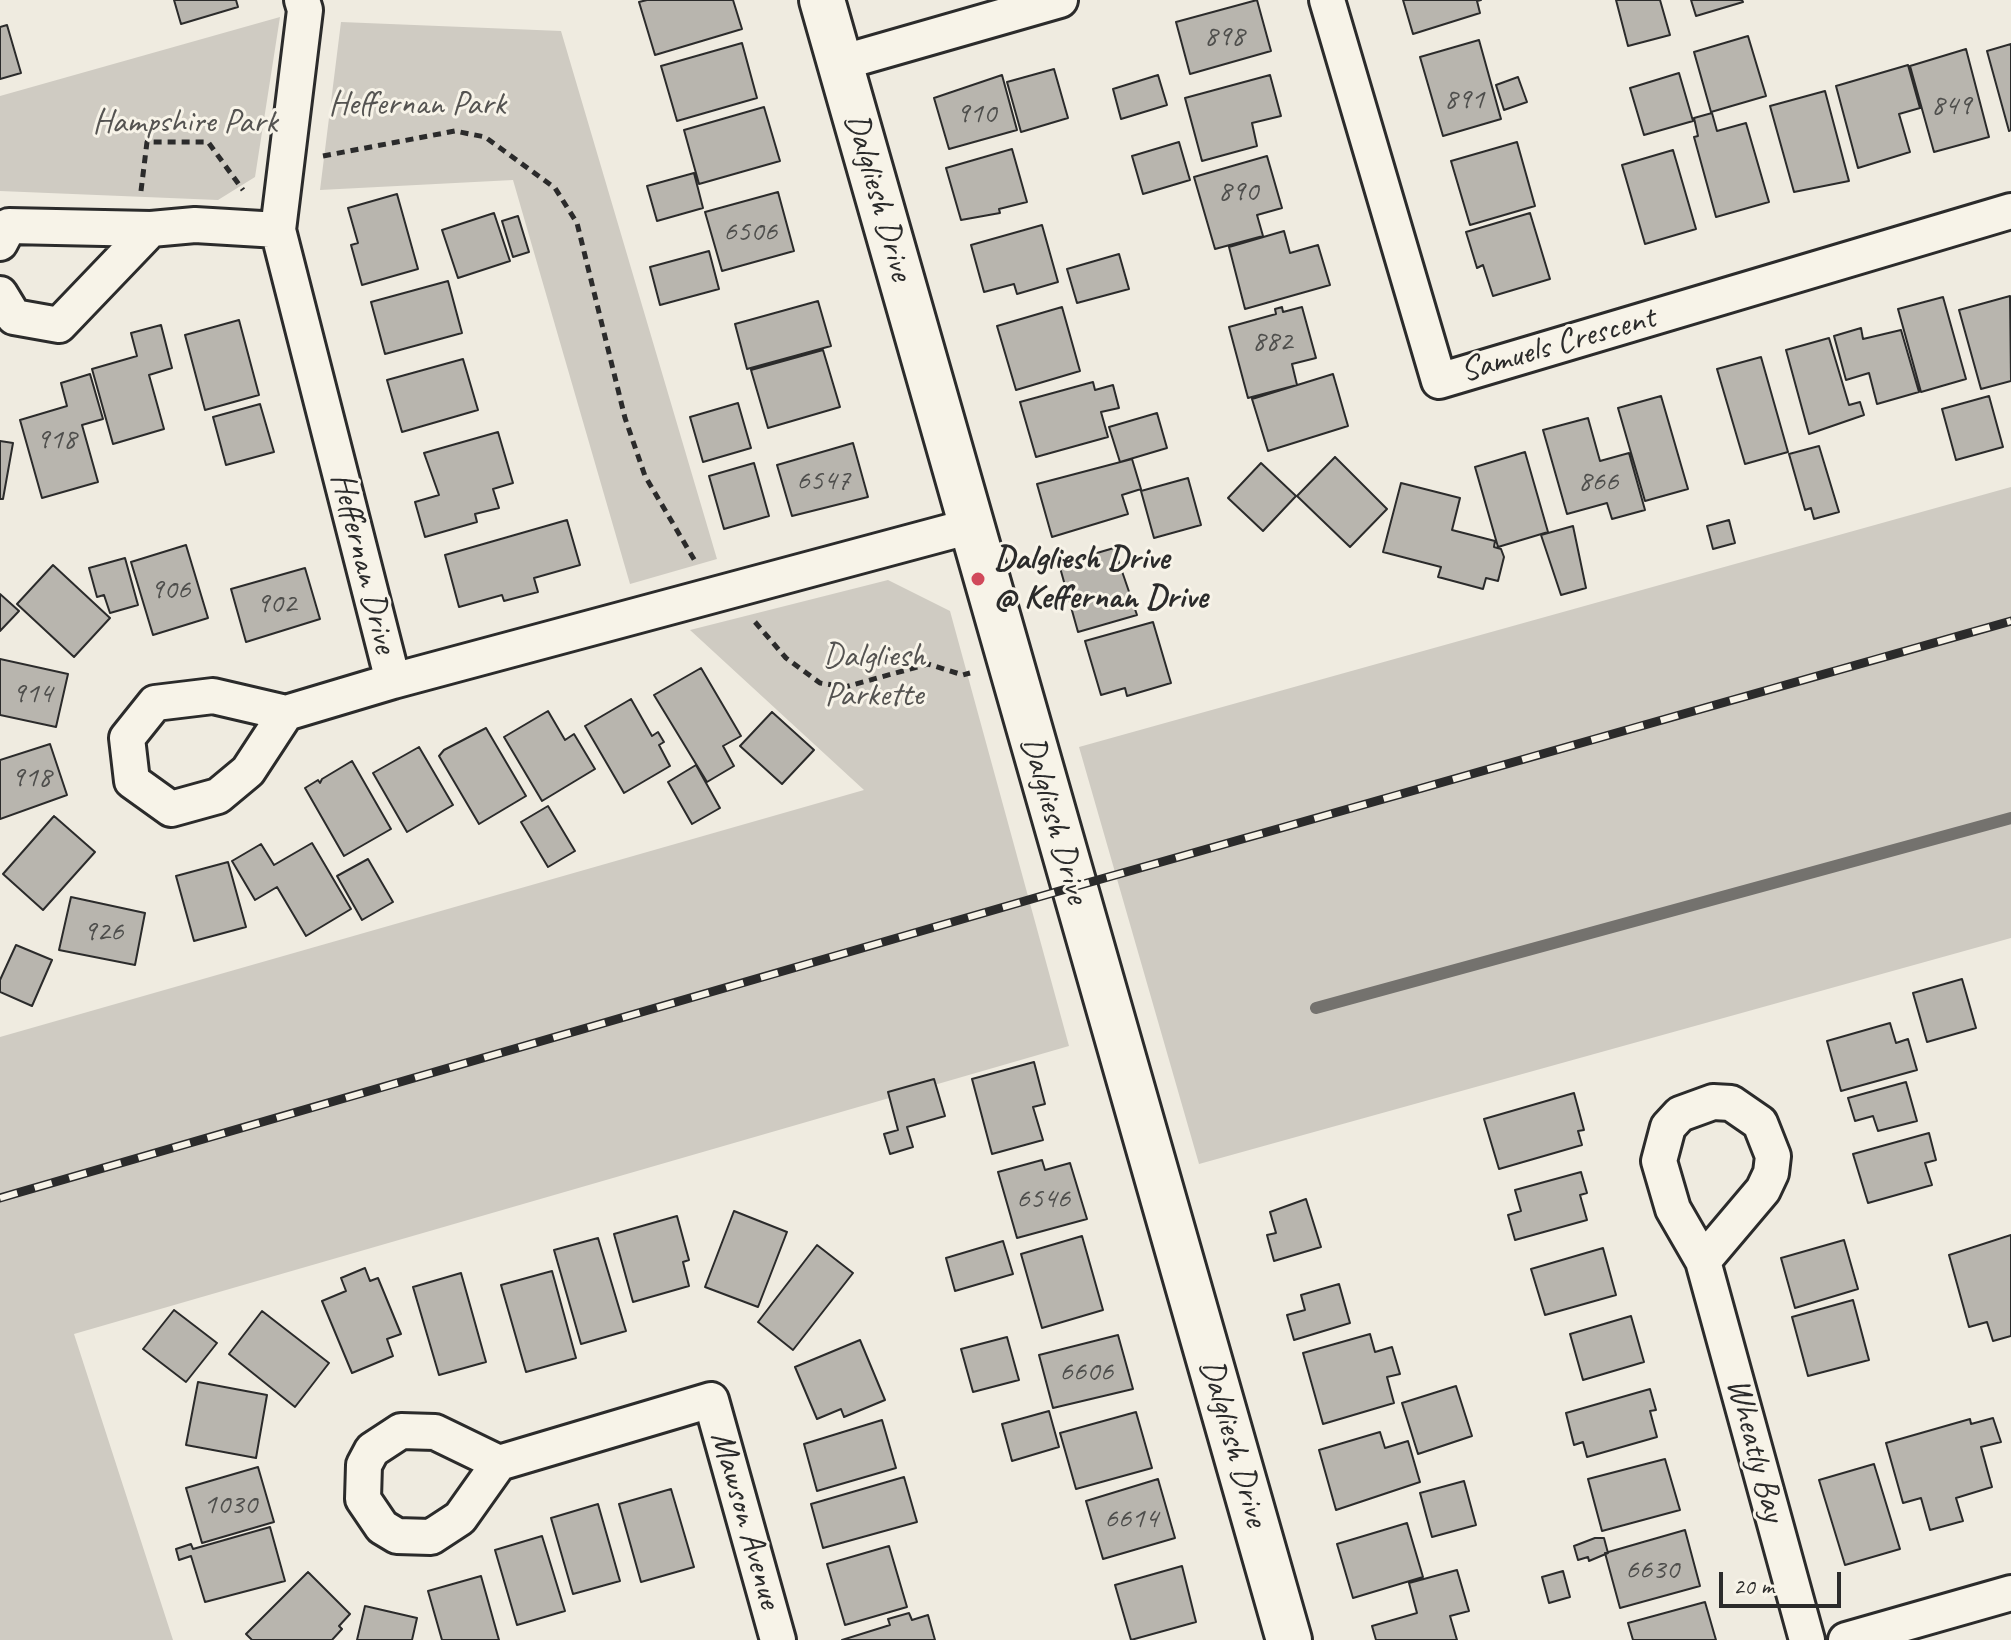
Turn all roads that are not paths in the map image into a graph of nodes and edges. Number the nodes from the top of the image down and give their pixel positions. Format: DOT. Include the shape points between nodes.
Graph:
graph roads {
  1 [pos="302,0"];
  2 [pos="822,0"];
  3 [pos="1060,0"];
  4 [pos="1327,0"];
  5 [pos="840,63"];
  6 [pos="2011,211"];
  7 [pos="144,228"];
  8 [pos="278,230"];
  9 [pos="0,243"];
  10 [pos="0,294"];
  11 [pos="971,526"];
  12 [pos="393,681"];
  13 [pos="286,713"];
  14 [pos="1703,1261"];
  15 [pos="499,1463"];
  16 [pos="2011,1593"];
  17 [pos="778,1640"];
  18 [pos="1289,1640"];
  19 [pos="1807,1640"];
  20 [pos="1846,1640"];
  1 -- 8 [label="street, Heffernan Drive" via="305,10"];
  2 -- 5 [label="street, Dalgliesh Drive"];
  3 -- 5 [label="street"];
  4 -- 6 [label="street, Samuels Crescent" via="1439,381"];
  5 -- 11 [label="street, Dalgliesh Drive"];
  7 -- 8 [label="street"];
  7 -- 9 [label="street" via="9,226"];
  7 -- 10 [label="street" via="59,325 14,317"];
  8 -- 12 [label="street, Heffernan Drive"];
  11 -- 12 [label="street, Heffernan Drive"];
  11 -- 18 [label="street, Dalgliesh Drive"];
  12 -- 13 [label="street"];
  14 -- 19 [label="street, Wheatly Bay"];
  15 -- 17 [label="street, Mawson Avenue" via="711,1400"];
  16 -- 20 [label="street"];
}
